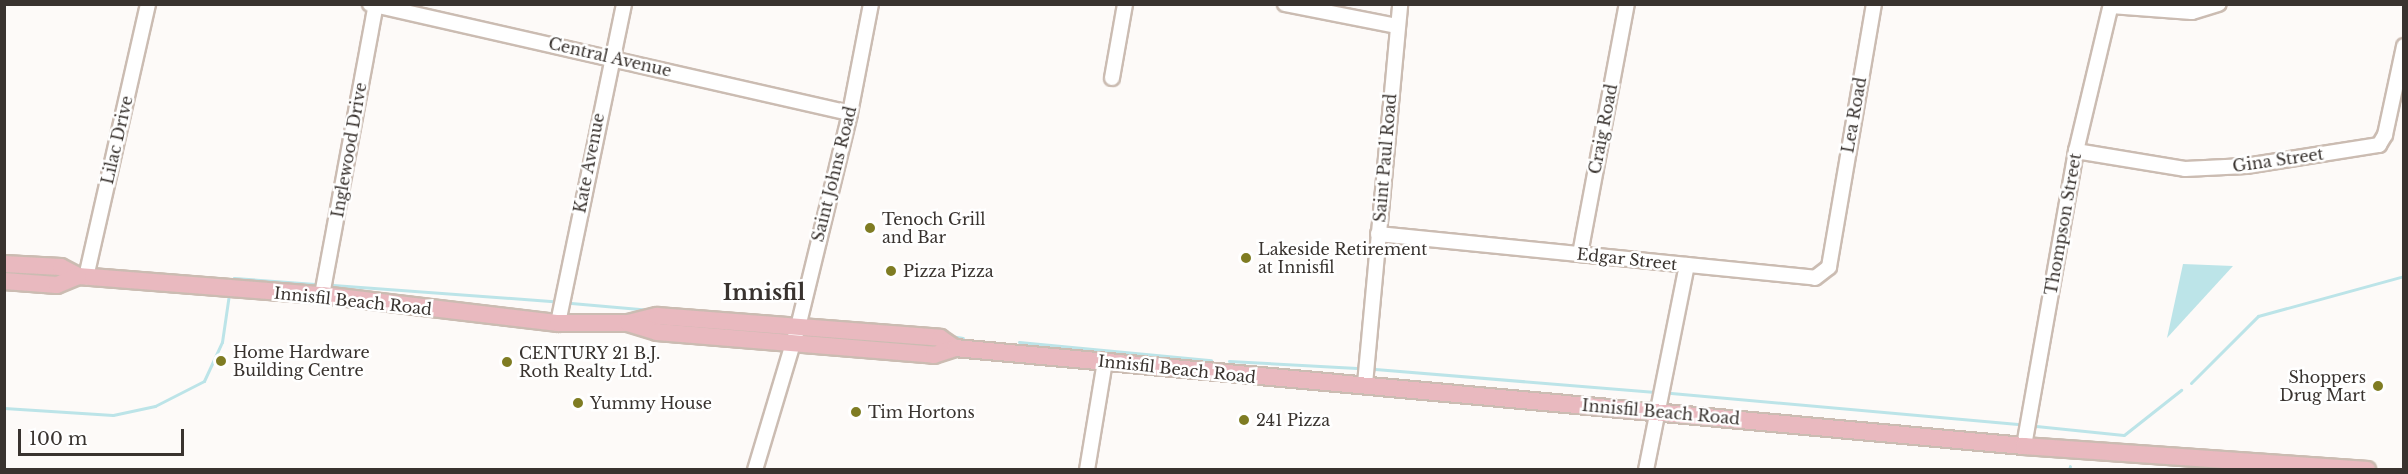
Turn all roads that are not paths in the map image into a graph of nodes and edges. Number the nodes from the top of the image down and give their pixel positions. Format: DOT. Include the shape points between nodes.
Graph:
graph roads {
  1 [pos="148,4"];
  2 [pos="624,4"];
  3 [pos="871,4"];
  4 [pos="1125,4"];
  5 [pos="1285,4"];
  6 [pos="1400,4"];
  7 [pos="1627,4"];
  8 [pos="1874,4"];
  9 [pos="2219,4"];
  10 [pos="374,5"];
  11 [pos="2111,5"];
  12 [pos="1397,26"];
  13 [pos="2403,46"];
  14 [pos="612,57"];
  15 [pos="1112,78"];
  16 [pos="850,113"];
  17 [pos="2076,151"];
  18 [pos="1834,225"];
  19 [pos="1378,234"];
  20 [pos="1580,254"];
  21 [pos="4,264"];
  22 [pos="1687,265"];
  23 [pos="82,276"];
  24 [pos="4,281"];
  25 [pos="322,296"];
  26 [pos="558,323"];
  27 [pos="796,335"];
  28 [pos="1106,361"];
  29 [pos="1365,384"];
  30 [pos="1658,412"];
  31 [pos="2024,446"];
  32 [pos="754,470"];
  33 [pos="1087,470"];
  34 [pos="1646,470"];
  35 [pos="2367,470"];
  1 -- 23 [label="street, Lilac Drive"];
  2 -- 14 [label="street, Kate Avenue"];
  3 -- 16 [label="street, Saint Johns Road"];
  4 -- 15 [label="street"];
  5 -- 12 [label="street"];
  6 -- 12 [label="street, Saint Paul Road"];
  7 -- 20 [label="street, Craig Road"];
  8 -- 18 [label="street, Lea Road"];
  9 -- 11 [label="street" via="2192,12"];
  10 -- 14 [label="street, Central Avenue"];
  10 -- 25 [label="street, Inglewood Drive"];
  11 -- 17 [label="street, Thompson Street"];
  12 -- 19 [label="street, Saint Paul Road"];
  13 -- 17 [label="street, Gina Street" via="2385,135 2379,145 2246,166 2185,169"];
  14 -- 16 [label="street, Central Avenue"];
  14 -- 26 [label="street, Kate Avenue"];
  16 -- 27 [label="street, Saint Johns Road"];
  17 -- 31 [label="street, Thompson Street"];
  18 -- 22 [label="street, Edgar Street" via="1829,267 1815,278"];
  19 -- 20 [label="street, Edgar Street"];
  19 -- 29 [label="street, Saint Paul Road"];
  20 -- 22 [label="street, Edgar Street"];
  21 -- 23 [label="main road, Innisfil Beach Road" via="61,267"];
  22 -- 30 [label="street"];
  23 -- 24 [label="main road, Innisfil Beach Road" via="57,285"];
  23 -- 25 [label="main road, Innisfil Beach Road"];
  25 -- 26 [label="main road, Innisfil Beach Road"];
  26 -- 27 [label="main road, Innisfil Beach Road" via="628,323 657,316"];
  27 -- 28 [label="main road, Innisfil Beach Road" via="940,338 955,348"];
  27 -- 32 [label="street, Saint Johns Road"];
  28 -- 29 [label="main road, Innisfil Beach Road" via="1219,375"];
  28 -- 33 [label="street"];
  29 -- 30 [label="main road, Innisfil Beach Road"];
  30 -- 31 [label="main road, Innisfil Beach Road"];
  30 -- 34 [label="street"];
  31 -- 35 [label="main road, Innisfil Beach Road"];
}
